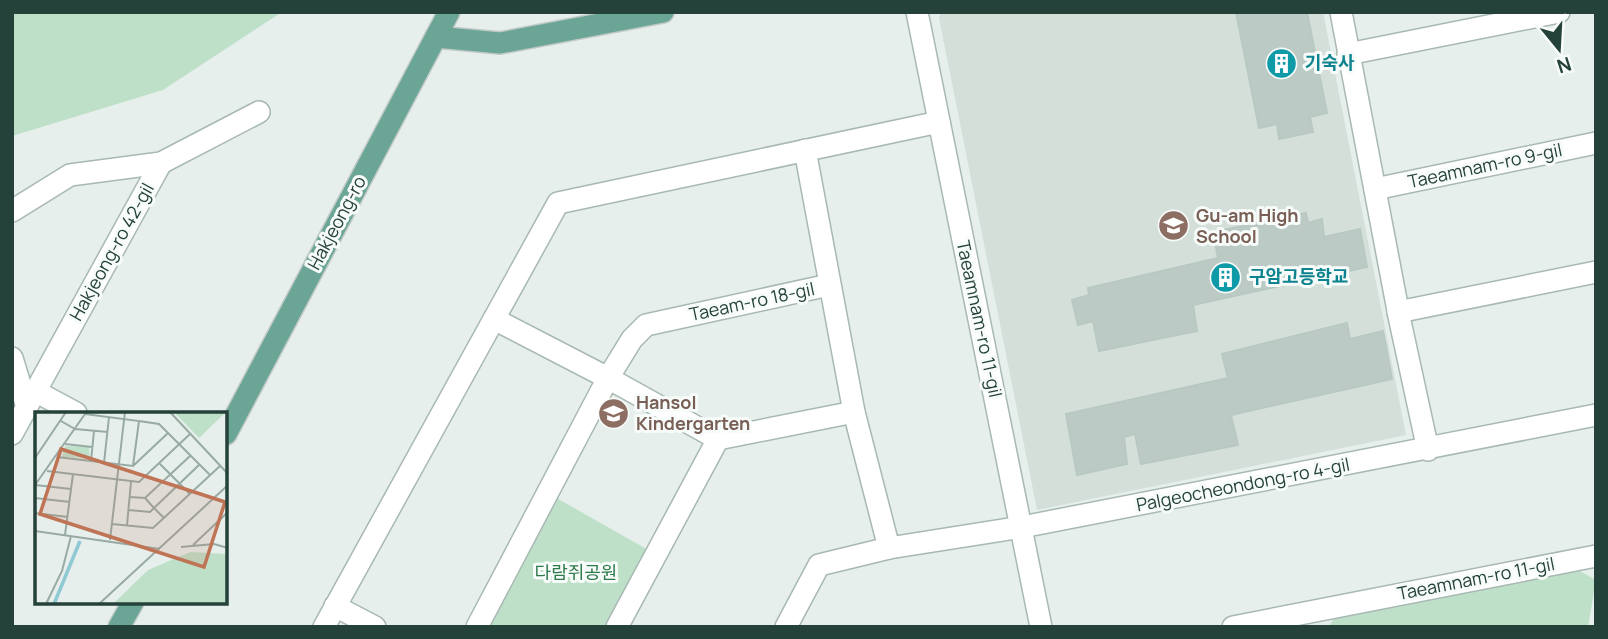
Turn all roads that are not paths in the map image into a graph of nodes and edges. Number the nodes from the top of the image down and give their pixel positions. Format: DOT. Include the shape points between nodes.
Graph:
graph roads {
  1 [pos="449,12"];
  2 [pos="663,12"];
  3 [pos="917,12"];
  4 [pos="1341,12"];
  5 [pos="1559,12"];
  6 [pos="436,37"];
  7 [pos="1348,54"];
  8 [pos="259,112"];
  9 [pos="939,121"];
  10 [pos="1596,143"];
  11 [pos="804,150"];
  12 [pos="161,163"];
  13 [pos="1375,189"];
  14 [pos="12,211"];
  15 [pos="1596,272"];
  16 [pos="829,285"];
  17 [pos="1398,312"];
  18 [pos="494,319"];
  19 [pos="12,358"];
  20 [pos="608,378"];
  21 [pos="31,399"];
  22 [pos="73,412"];
  23 [pos="854,412"];
  24 [pos="1596,415"];
  25 [pos="228,430"];
  26 [pos="12,434"];
  27 [pos="718,439"];
  28 [pos="1428,450"];
  29 [pos="1022,527"];
  30 [pos="889,548"];
  31 [pos="1596,556"];
  32 [pos="132,604"];
  33 [pos="335,606"];
  34 [pos="1303,620"];
  35 [pos="120,627"];
  36 [pos="324,627"];
  37 [pos="375,627"];
  38 [pos="477,627"];
  39 [pos="617,627"];
  40 [pos="786,627"];
  41 [pos="1041,627"];
  42 [pos="1233,627"];
  1 -- 6 [label="main road, Hakjeong-ro"];
  2 -- 6 [label="main road" via="500,43"];
  3 -- 9 [label="street, Taeamnam-ro 11-gil"];
  4 -- 7 [label="street"];
  5 -- 7 [label="street"];
  6 -- 25 [label="main road, Hakjeong-ro"];
  7 -- 13 [label="street"];
  8 -- 12 [label="street"];
  9 -- 11 [label="street"];
  9 -- 29 [label="street, Taeamnam-ro 11-gil"];
  10 -- 13 [label="street, Taeamnam-ro 9-gil"];
  11 -- 16 [label="street, Taeam-ro 18-gil"];
  11 -- 18 [label="street" via="558,202"];
  12 -- 14 [label="street, Hakjeong-ro 42-gil" via="70,175"];
  12 -- 21 [label="street, Hakjeong-ro 42-gil"];
  13 -- 17 [label="street"];
  15 -- 17 [label="street"];
  16 -- 20 [label="street, Taeam-ro 18-gil" via="646,325"];
  16 -- 23 [label="street"];
  17 -- 28 [label="street"];
  18 -- 20 [label="street"];
  18 -- 33 [label="street"];
  19 -- 21 [label="street"];
  20 -- 27 [label="street"];
  20 -- 38 [label="street, Taeam-ro 18-gil"];
  21 -- 22 [label="street"];
  21 -- 26 [label="street, Hakjeong-ro 42-gil"];
  23 -- 27 [label="street"];
  23 -- 30 [label="street"];
  24 -- 28 [label="street, Palgeocheondong-ro 4-gil"];
  27 -- 39 [label="street"];
  28 -- 29 [label="street, Palgeocheondong-ro 4-gil"];
  29 -- 30 [label="street, Palgeocheondong-ro 4-gil"];
  29 -- 41 [label="street, Taeamnam-ro 11-gil"];
  30 -- 40 [label="street, Palgeocheondong-ro 4-gil" via="819,565"];
  31 -- 34 [label="street, Taeamnam-ro 11-gil"];
  32 -- 35 [label="main road"];
  33 -- 36 [label="street"];
  33 -- 37 [label="street"];
  34 -- 42 [label="street, Taeamnam-ro 11-gil"];
}
